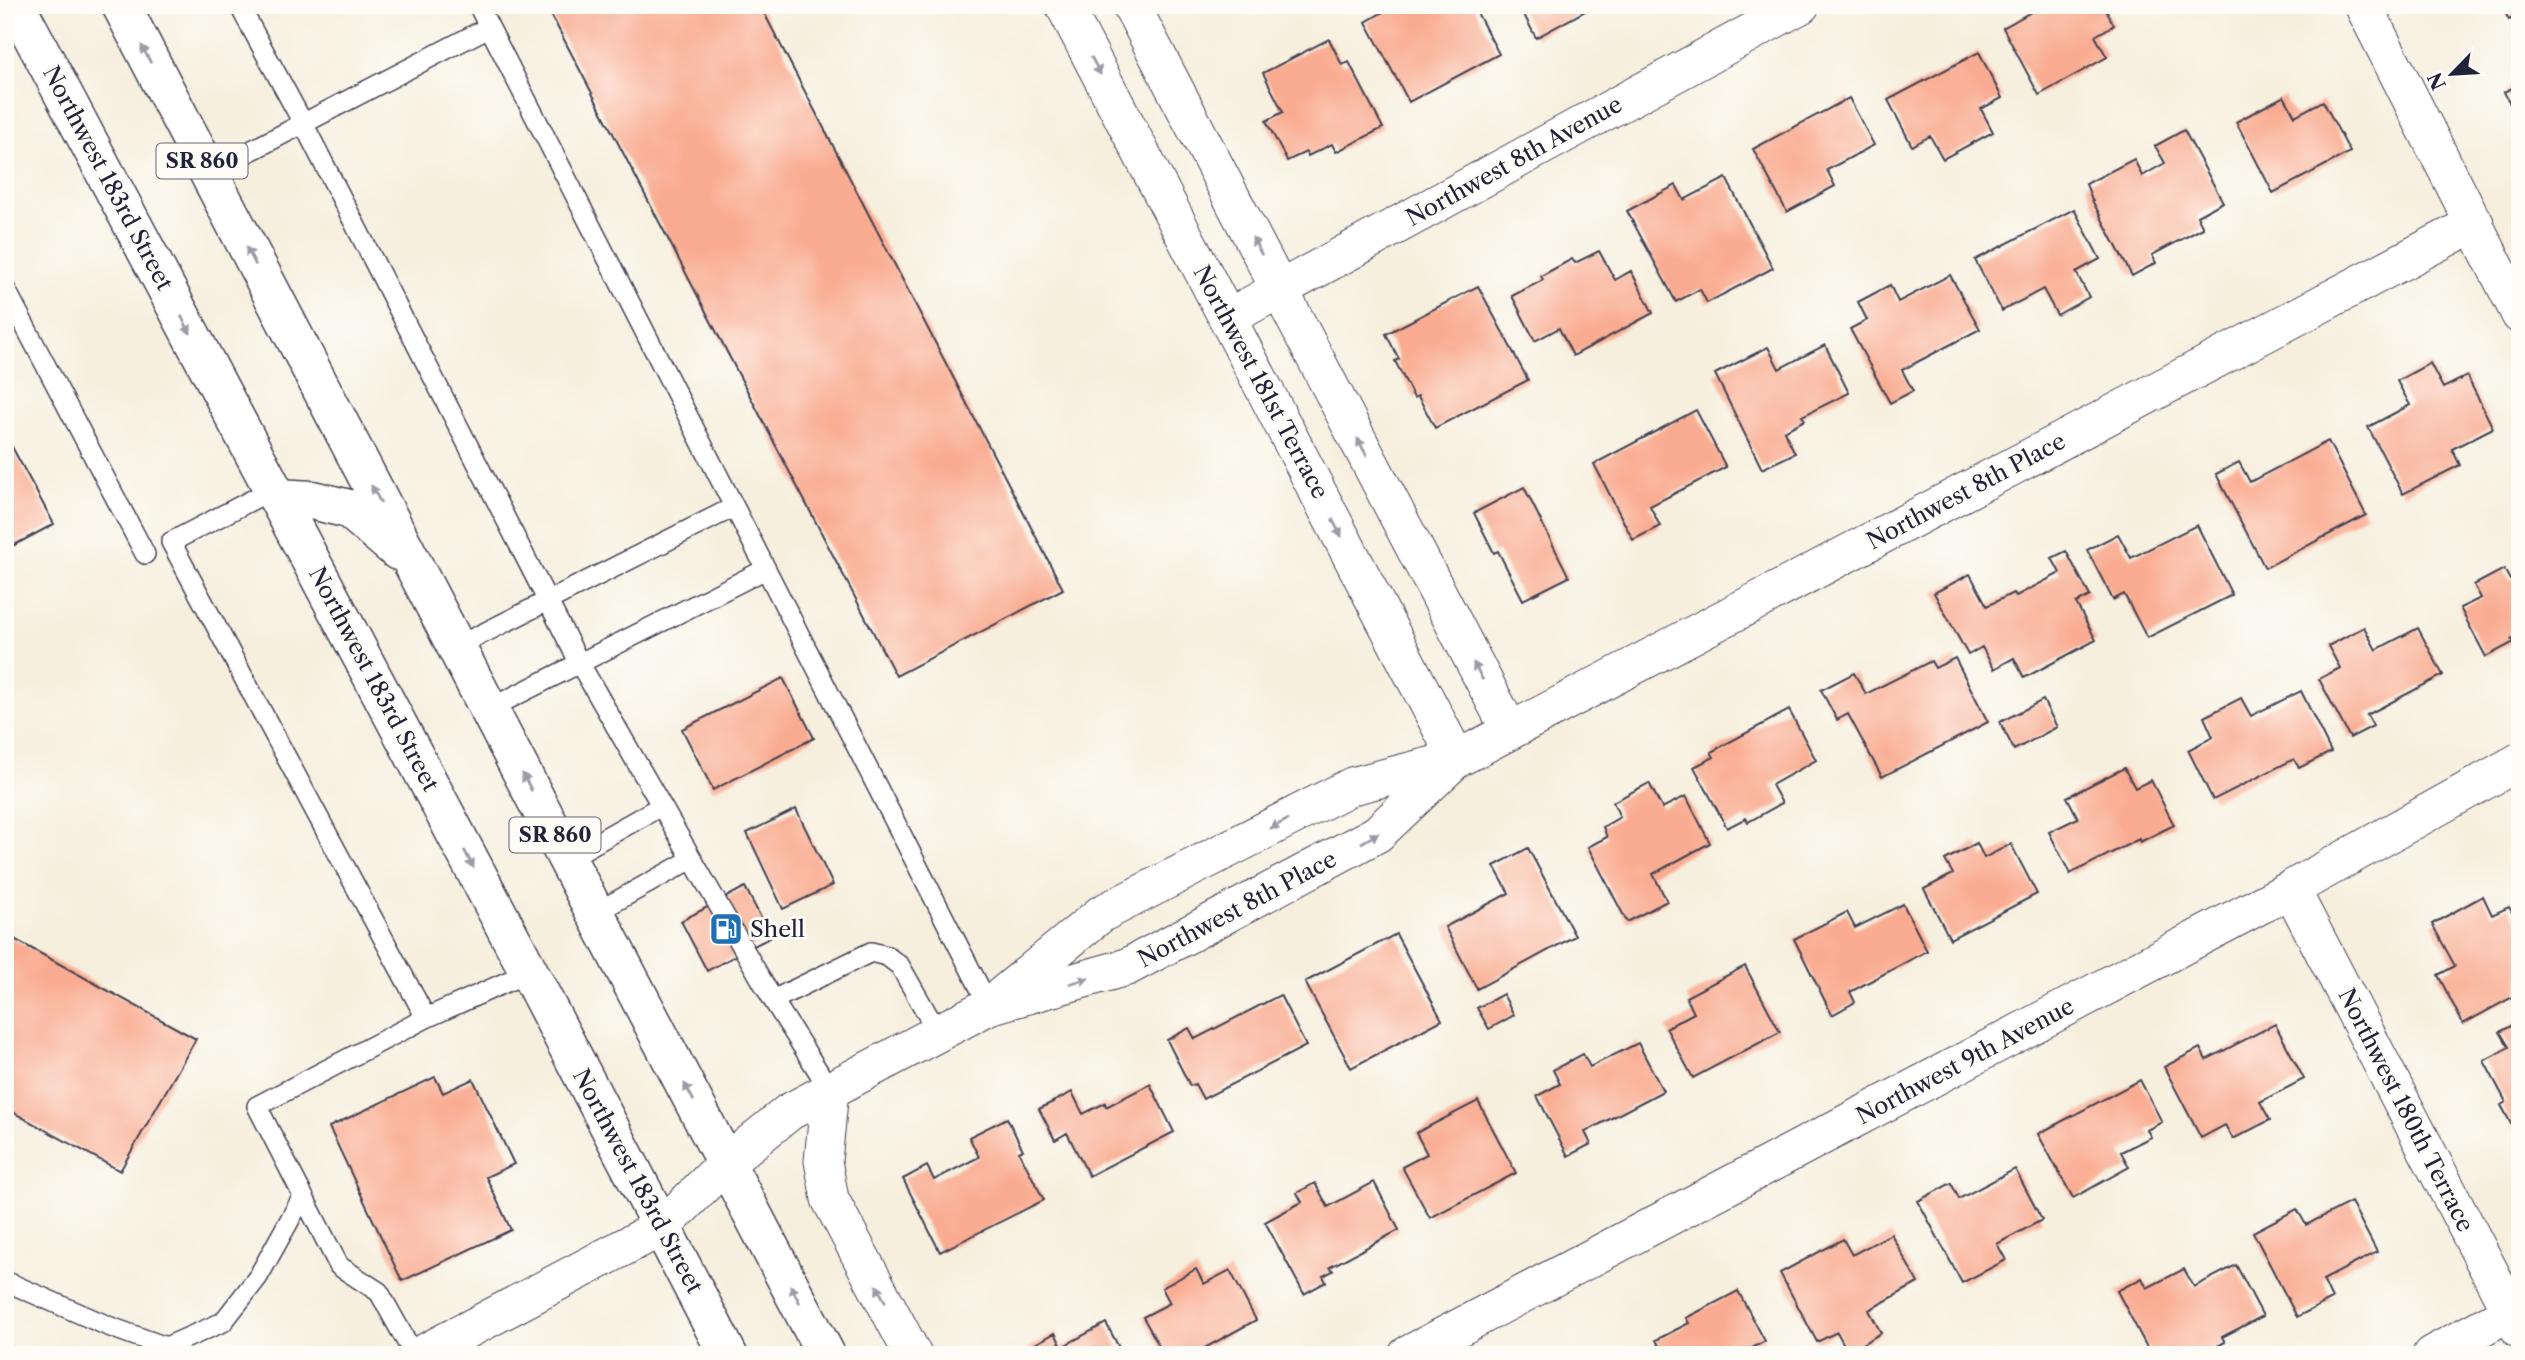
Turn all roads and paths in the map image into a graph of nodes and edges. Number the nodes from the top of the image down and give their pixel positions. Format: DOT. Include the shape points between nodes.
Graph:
graph roads {
  1 [pos="16,5"];
  2 [pos="121,5"];
  3 [pos="239,5"];
  4 [pos="478,5"];
  5 [pos="1064,5"];
  6 [pos="1131,5"];
  7 [pos="1801,5"];
  8 [pos="2363,5"];
  9 [pos="489,27"];
  10 [pos="303,123"];
  11 [pos="208,173"];
  12 [pos="2475,223"];
  13 [pos="5,288"];
  14 [pos="1280,289"];
  15 [pos="2520,315"];
  16 [pos="1227,318"];
  17 [pos="276,494"];
  18 [pos="734,507"];
  19 [pos="145,554"];
  20 [pos="413,564"];
  21 [pos="766,569"];
  22 [pos="548,601"];
  23 [pos="456,647"];
  24 [pos="580,664"];
  25 [pos="489,709"];
  26 [pos="1510,731"];
  27 [pos="1457,759"];
  28 [pos="2520,761"];
  29 [pos="661,806"];
  30 [pos="567,859"];
  31 [pos="692,859"];
  32 [pos="2291,889"];
  33 [pos="595,913"];
  34 [pos="529,972"];
  35 [pos="773,1000"];
  36 [pos="989,1006"];
  37 [pos="426,1018"];
  38 [pos="938,1033"];
  39 [pos="830,1090"];
  40 [pos="726,1163"];
  41 [pos="303,1196"];
  42 [pos="662,1227"];
  43 [pos="5,1281"];
  44 [pos="2515,1321"];
  45 [pos="414,1355"];
  46 [pos="420,1355"];
  47 [pos="728,1355"];
  48 [pos="826,1355"];
  49 [pos="913,1355"];
  50 [pos="1406,1355"];
  51 [pos="2431,1355"];
  1 -- 17 [label="main road, Northwest 183rd Street, one-way"];
  11 -- 2 [label="main road, SR 860, one-way"];
  3 -- 10 [label="lane"];
  4 -- 9 [label="lane"];
  5 -- 16 [label="street, Northwest 181st Terrace, one-way"];
  14 -- 6 [label="street, one-way"];
  7 -- 14 [label="street, Northwest 8th Avenue"];
  8 -- 12 [label="street"];
  9 -- 10 [label="lane"];
  9 -- 18 [label="lane"];
  10 -- 11 [label="lane"];
  10 -- 22 [label="lane"];
  20 -- 11 [label="main road, SR 860, one-way"];
  12 -- 15 [label="street"];
  12 -- 26 [label="street, Northwest 8th Place"];
  13 -- 19 [label="lane"];
  14 -- 16 [label="street, Northwest 8th Avenue"];
  26 -- 14 [label="street, one-way"];
  16 -- 27 [label="street, Northwest 181st Terrace, one-way"];
  17 -- 20 [label="main road" via="349,509"];
  17 -- 34 [label="main road, Northwest 183rd Street, one-way"];
  17 -- 37 [label="lane" via="171,542"];
  18 -- 21 [label="lane"];
  18 -- 22 [label="lane"];
  20 -- 23 [label="main road, SR 860"];
  21 -- 24 [label="lane"];
  21 -- 36 [label="lane"];
  22 -- 23 [label="lane"];
  22 -- 24 [label="lane"];
  23 -- 25 [label="main road, SR 860"];
  24 -- 25 [label="lane"];
  24 -- 29 [label="lane"];
  30 -- 25 [label="main road, SR 860, one-way"];
  26 -- 27 [label="street, Northwest 8th Place"];
  27 -- 36 [label="street, Northwest 8th Place, one-way" via="1352,786 1101,914"];
  36 -- 27 [label="street, Northwest 8th Place, one-way" via="1127,967 1377,834"];
  28 -- 32 [label="street, Northwest 9th Avenue"];
  29 -- 30 [label="lane"];
  29 -- 31 [label="lane"];
  30 -- 33 [label="main road, SR 860"];
  31 -- 33 [label="lane"];
  31 -- 35 [label="lane"];
  32 -- 44 [label="street, Northwest 180th Terrace"];
  32 -- 50 [label="street, Northwest 9th Avenue"];
  40 -- 33 [label="main road, SR 860, one-way"];
  34 -- 37 [label="lane"];
  34 -- 42 [label="main road, Northwest 183rd Street"];
  35 -- 38 [label="lane" via="870,952 887,956 900,966"];
  35 -- 39 [label="lane"];
  36 -- 38 [label="street, Northwest 8th Place"];
  37 -- 41 [label="lane" via="257,1106"];
  38 -- 39 [label="street, Northwest 8th Place"];
  39 -- 40 [label="street, Northwest 8th Place" via="789,1112"];
  49 -- 39 [label="street, one-way" via="830,1199 823,1161"];
  40 -- 42 [label="street"];
  48 -- 40 [label="main road, SR 860, one-way"];
  41 -- 43 [label="lane" via="258,1277 223,1322 166,1347"];
  41 -- 45 [label="lane" via="339,1266 379,1292"];
  42 -- 46 [label="street"];
  42 -- 47 [label="main road, Northwest 183rd Street"];
  44 -- 51 [label="street"];
}
